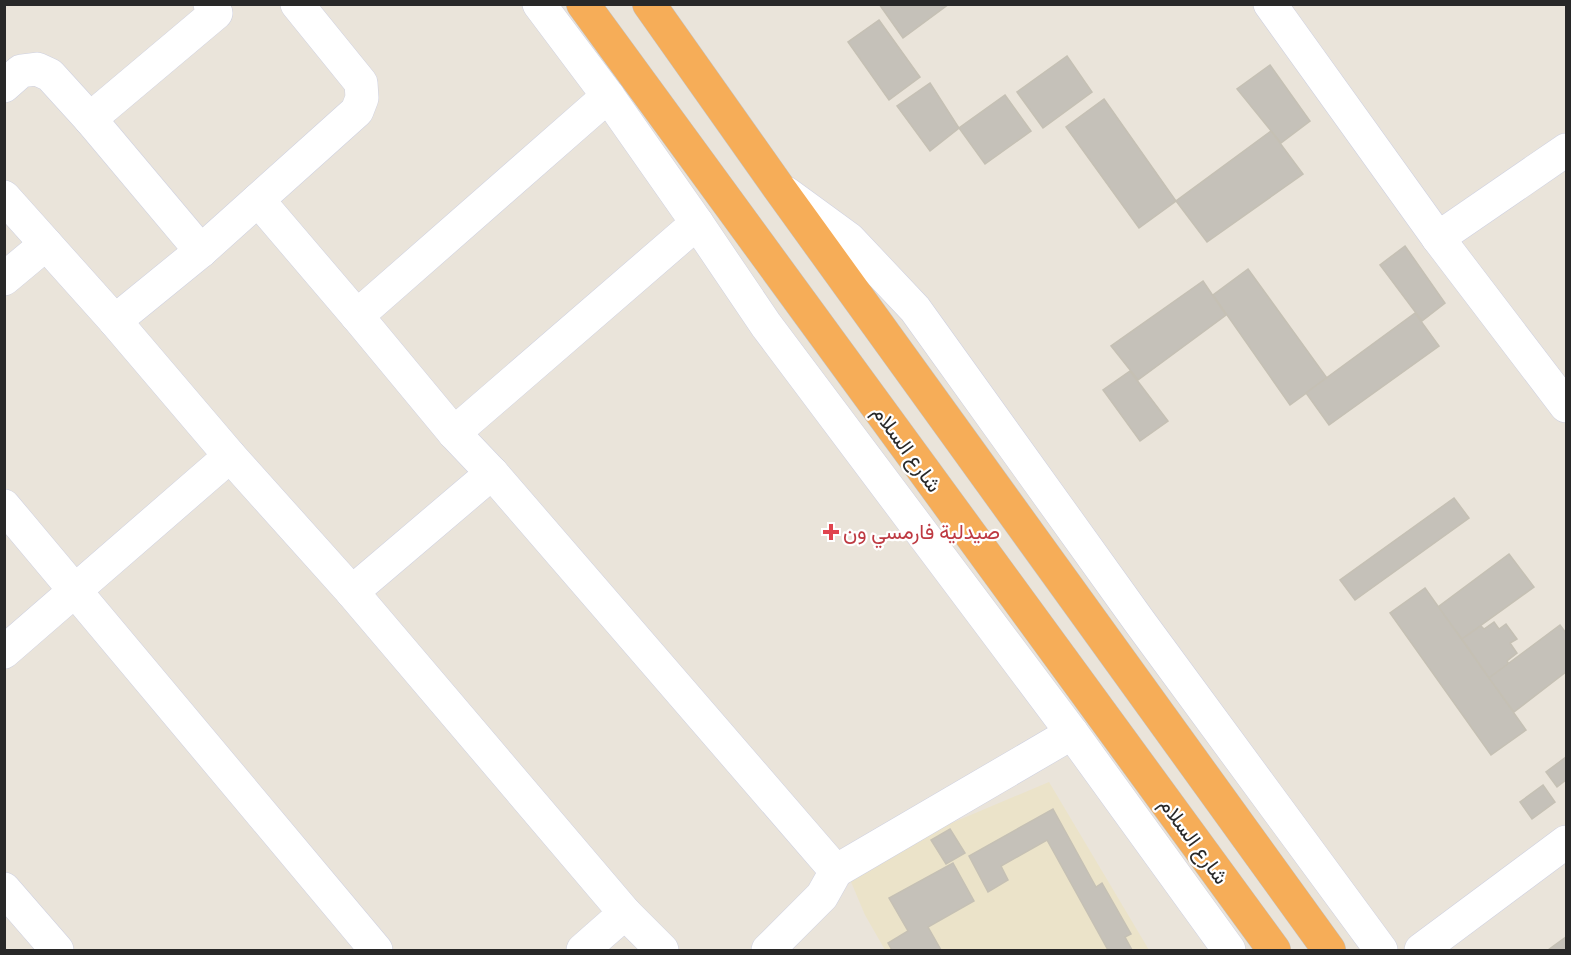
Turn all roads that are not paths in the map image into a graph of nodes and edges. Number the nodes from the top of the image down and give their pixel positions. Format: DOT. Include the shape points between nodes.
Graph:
graph roads {
  1 [pos="297,4"];
  2 [pos="539,4"];
  3 [pos="583,4"];
  4 [pos="649,4"];
  5 [pos="1270,4"];
  6 [pos="218,7"];
  7 [pos="4,86"];
  8 [pos="608,96"];
  9 [pos="90,119"];
  10 [pos="1566,150"];
  11 [pos="779,188"];
  12 [pos="4,197"];
  13 [pos="258,200"];
  14 [pos="697,223"];
  15 [pos="1438,238"];
  16 [pos="46,244"];
  17 [pos="201,251"];
  18 [pos="4,279"];
  19 [pos="357,316"];
  20 [pos="115,321"];
  21 [pos="1566,406"];
  22 [pos="454,432"];
  23 [pos="230,456"];
  24 [pos="492,473"];
  25 [pos="4,506"];
  26 [pos="76,590"];
  27 [pos="352,592"];
  28 [pos="4,652"];
  29 [pos="1072,733"];
  30 [pos="1566,842"];
  31 [pos="837,871"];
  32 [pos="4,889"];
  33 [pos="625,913"];
  34 [pos="57,951"];
  35 [pos="376,951"];
  36 [pos="583,951"];
  37 [pos="662,951"];
  38 [pos="768,951"];
  39 [pos="1229,951"];
  40 [pos="1274,951"];
  41 [pos="1329,951"];
  42 [pos="1382,951"];
  43 [pos="1421,951"];
  1 -- 13 [label="street" via="361,83 362,98 357,111"];
  2 -- 8 [label="street"];
  3 -- 40 [label="highway, شارع السلام"];
  4 -- 11 [label="highway"];
  5 -- 15 [label="street"];
  6 -- 9 [label="street"];
  7 -- 9 [label="street" via="21,71 37,69 50,75"];
  8 -- 14 [label="street"];
  8 -- 19 [label="street"];
  9 -- 17 [label="street"];
  10 -- 15 [label="street"];
  11 -- 41 [label="highway"];
  11 -- 42 [label="street" via="849,239 915,309"];
  12 -- 16 [label="street"];
  13 -- 17 [label="street"];
  13 -- 19 [label="street"];
  14 -- 22 [label="street"];
  14 -- 29 [label="street" via="766,325"];
  15 -- 21 [label="street"];
  16 -- 18 [label="street"];
  16 -- 20 [label="street"];
  17 -- 20 [label="street"];
  19 -- 22 [label="street"];
  20 -- 23 [label="street"];
  22 -- 24 [label="street"];
  23 -- 26 [label="street"];
  23 -- 27 [label="street"];
  24 -- 27 [label="street"];
  24 -- 31 [label="street"];
  25 -- 26 [label="street"];
  26 -- 28 [label="street"];
  26 -- 35 [label="street"];
  27 -- 33 [label="street"];
  29 -- 31 [label="street"];
  29 -- 39 [label="street"];
  30 -- 43 [label="street"];
  31 -- 38 [label="street" via="822,896"];
  32 -- 34 [label="street"];
  33 -- 36 [label="street"];
  33 -- 37 [label="street"];
}
